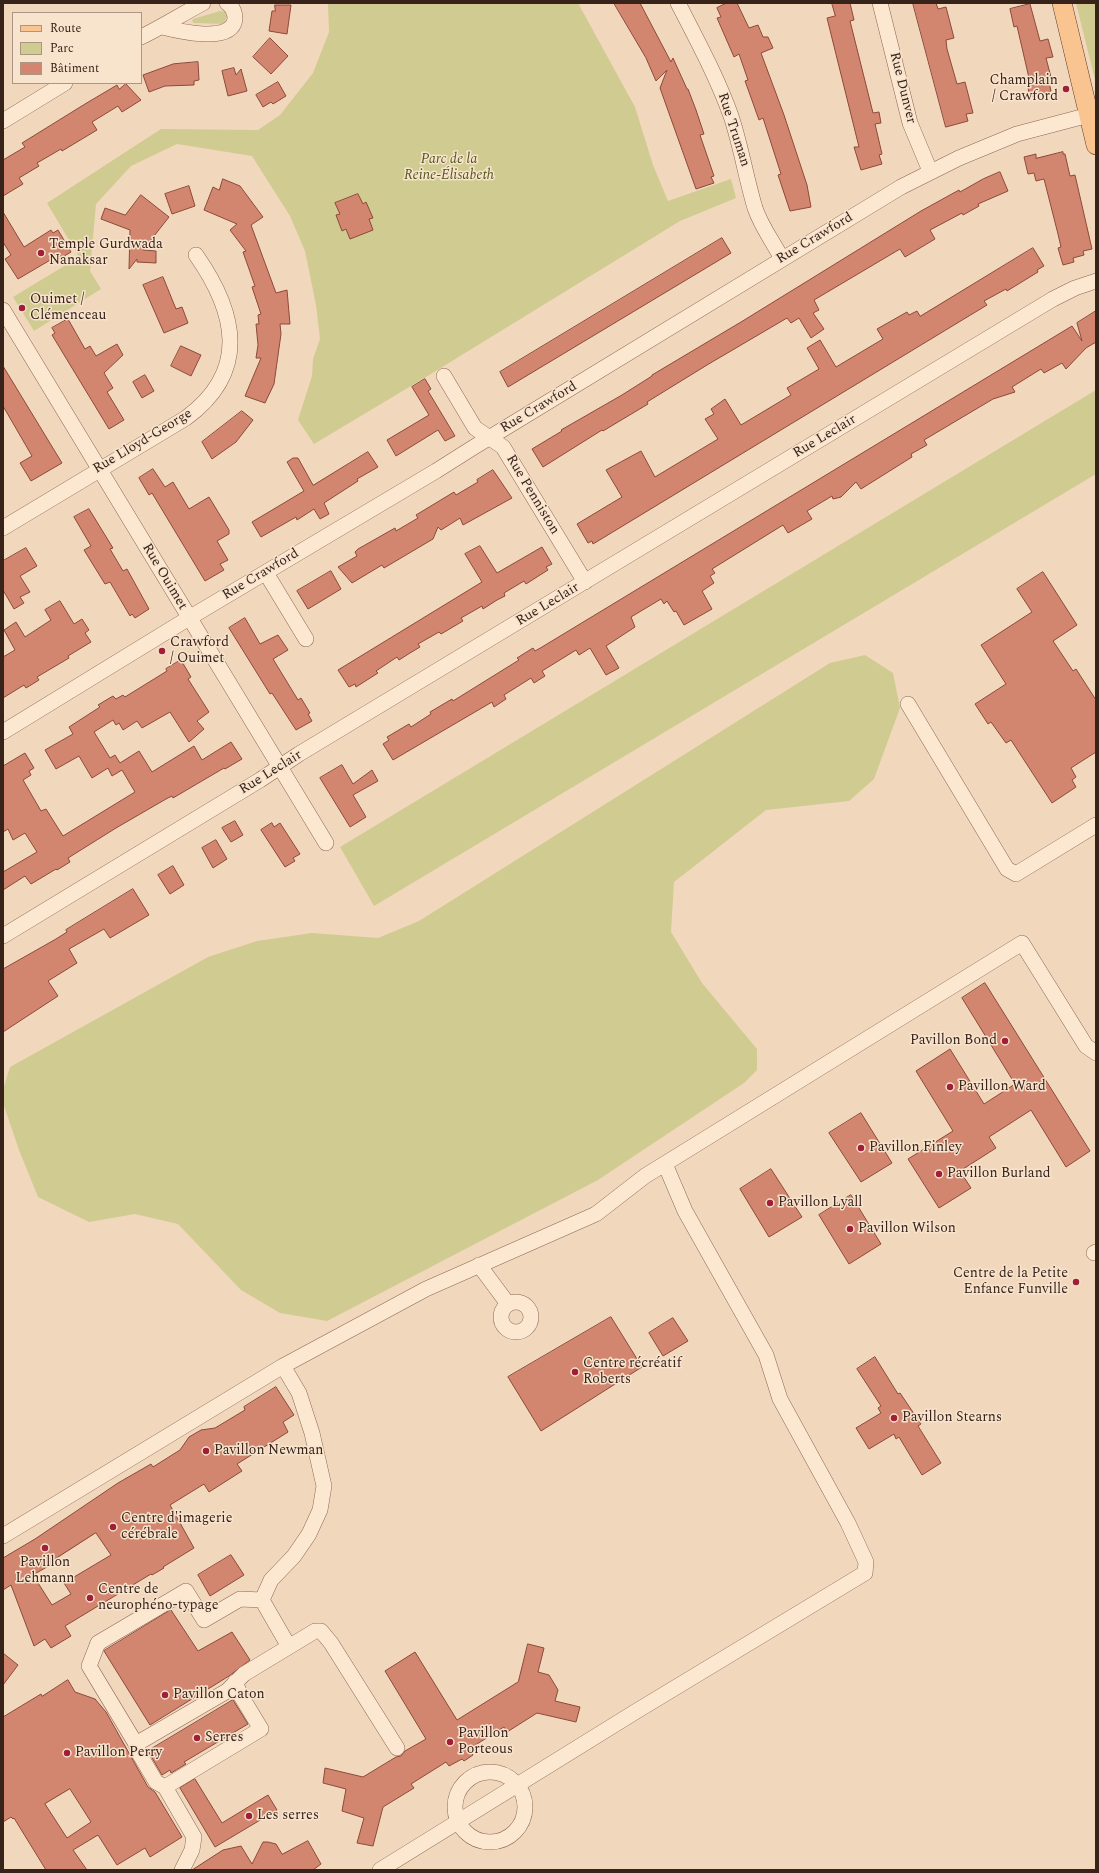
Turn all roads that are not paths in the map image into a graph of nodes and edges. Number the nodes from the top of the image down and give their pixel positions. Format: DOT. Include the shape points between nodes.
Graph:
graph roads {
  1 [pos="203,3"];
  2 [pos="227,3"];
  3 [pos="678,3"];
  4 [pos="880,3"];
  5 [pos="1062,3"];
  6 [pos="162,27"];
  7 [pos="142,37"];
  8 [pos="63,84"];
  9 [pos="1088,114"];
  10 [pos="3,121"];
  11 [pos="1096,145"];
  12 [pos="930,171"];
  13 [pos="196,255"];
  14 [pos="782,259"];
  15 [pos="1096,281"];
  16 [pos="5,319"];
  17 [pos="444,376"];
  18 [pos="489,438"];
  19 [pos="100,469"];
  20 [pos="3,528"];
  21 [pos="266,573"];
  22 [pos="586,582"];
  23 [pos="189,618"];
  24 [pos="306,639"];
  25 [pos="908,704"];
  26 [pos="3,732"];
  27 [pos="280,767"];
  28 [pos="1096,825"];
  29 [pos="326,843"];
  30 [pos="3,936"];
  31 [pos="1096,1053"];
  32 [pos="666,1164"];
  33 [pos="479,1265"];
  34 [pos="508,1304"];
  35 [pos="283,1366"];
  36 [pos="3,1536"];
  37 [pos="262,1600"];
  38 [pos="288,1645"];
  39 [pos="235,1682"];
  40 [pos="136,1744"];
  41 [pos="397,1748"];
  42 [pos="518,1785"];
  43 [pos="164,1787"];
  44 [pos="458,1823"];
  45 [pos="182,1870"];
  46 [pos="380,1870"];
  1 -- 6 [label="street"];
  2 -- 6 [label="street" via="234,11 235,20 232,27 224,32 214,35"];
  3 -- 14 [label="street, Rue Truman" via="705,56 730,115 755,209"];
  4 -- 12 [label="street, Rue Dunver" via="910,122"];
  5 -- 9 [label="main road"];
  6 -- 7 [label="street"];
  8 -- 10 [label="street"];
  9 -- 11 [label="main road"];
  9 -- 12 [label="street, Rue Crawford" via="1017,134"];
  12 -- 14 [label="street, Rue Crawford"];
  13 -- 19 [label="street, Rue Lloyd-George" via="215,284 226,308 230,353 220,382 203,404 186,418"];
  14 -- 18 [label="street, Rue Crawford"];
  15 -- 22 [label="street, Rue Leclair" via="1052,299"];
  16 -- 19 [label="street, Rue Ouimet"];
  17 -- 18 [label="street, Rue Penniston" via="475,428"];
  18 -- 21 [label="street, Rue Crawford"];
  18 -- 22 [label="street, Rue Penniston" via="503,447"];
  19 -- 20 [label="street, Rue Lloyd-George"];
  19 -- 23 [label="street, Rue Ouimet"];
  21 -- 23 [label="street, Rue Crawford"];
  21 -- 24 [label="street"];
  22 -- 27 [label="street, Rue Leclair"];
  23 -- 26 [label="street, Rue Crawford"];
  23 -- 27 [label="street, Rue Ouimet"];
  25 -- 28 [label="street" via="1007,869 1016,874"];
  27 -- 29 [label="street, Rue Ouimet"];
  27 -- 30 [label="street, Rue Leclair"];
  31 -- 32 [label="street" via="1086,1046 1022,943"];
  32 -- 33 [label="street" via="645,1176 596,1214"];
  32 -- 42 [label="street" via="685,1211 766,1355 780,1399 848,1523 866,1562 865,1573"];
  33 -- 34 [label="street"];
  33 -- 35 [label="street" via="426,1288"];
  35 -- 36 [label="street"];
  35 -- 37 [label="street" via="299,1393 312,1433 324,1486 320,1510 309,1534 294,1556 271,1580"];
  37 -- 38 [label="street"];
  37 -- 40 [label="street" via="240,1599 204,1620 186,1592 98,1643 89,1666"];
  38 -- 39 [label="street"];
  38 -- 41 [label="street" via="314,1631 321,1631"];
  39 -- 40 [label="street" via="227,1691"];
  39 -- 43 [label="street" via="261,1729"];
  40 -- 43 [label="street" via="156,1782"];
  42 -- 44 [label="street"];
  42 -- 44 [label="street" via="502,1773 492,1771 471,1776 457,1792 455,1803"];
  42 -- 44 [label="street" via="526,1806 520,1826 508,1836 494,1842 484,1842 469,1835"];
  43 -- 45 [label="street" via="194,1837 192,1850"];
  44 -- 46 [label="street"];
}
